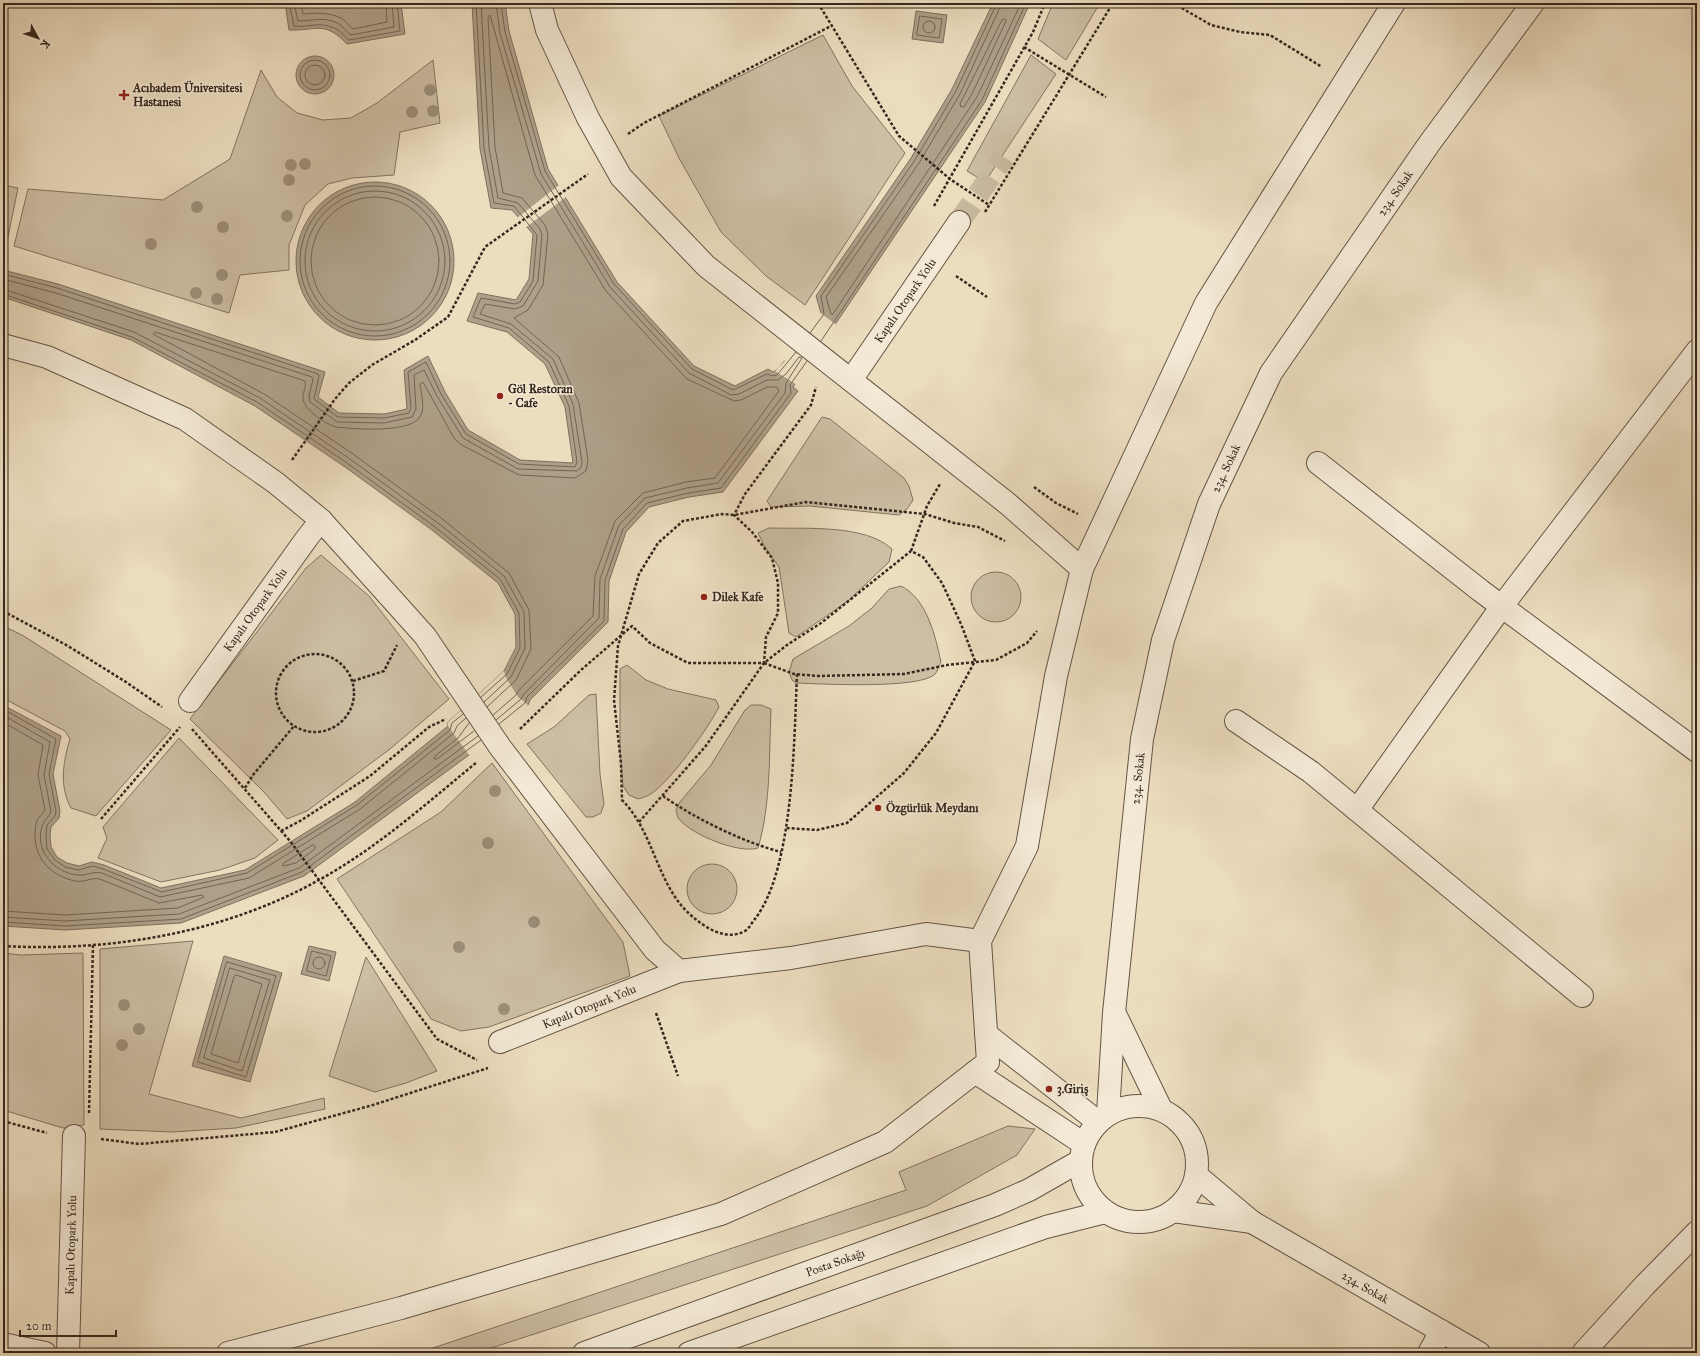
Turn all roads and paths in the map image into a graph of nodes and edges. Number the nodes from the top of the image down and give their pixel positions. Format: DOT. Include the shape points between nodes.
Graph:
graph roads {
  1 [pos="540,3"];
  2 [pos="818,3"];
  3 [pos="1045,3"];
  4 [pos="1113,3"];
  5 [pos="1173,3"];
  6 [pos="1394,3"];
  7 [pos="1534,3"];
  8 [pos="831,26"];
  9 [pos="1024,47"];
  10 [pos="1070,75"];
  11 [pos="1345,81"];
  12 [pos="1106,97"];
  13 [pos="608,154"];
  14 [pos="950,179"];
  15 [pos="989,205"];
  16 [pos="934,206"];
  17 [pos="981,218"];
  18 [pos="959,222"];
  19 [pos="955,275"];
  20 [pos="987,297"];
  21 [pos="3,345"];
  22 [pos="1697,351"];
  23 [pos="830,363"];
  24 [pos="851,380"];
  25 [pos="292,461"];
  26 [pos="1318,463"];
  27 [pos="942,481"];
  28 [pos="925,514"];
  29 [pos="734,515"];
  30 [pos="321,520"];
  31 [pos="1008,542"];
  32 [pos="911,551"];
  33 [pos="1082,569"];
  34 [pos="1502,606"];
  35 [pos="3,611"];
  36 [pos="1041,626"];
  37 [pos="622,635"];
  38 [pos="400,642"];
  39 [pos="975,661"];
  40 [pos="764,664"];
  41 [pos="797,674"];
  42 [pos="352,681"];
  43 [pos="190,701"];
  44 [pos="165,709"];
  45 [pos="448,718"];
  46 [pos="1236,721"];
  47 [pos="184,722"];
  48 [pos="188,725"];
  49 [pos="294,726"];
  50 [pos="499,745"];
  51 [pos="1697,751"];
  52 [pos="245,788"];
  53 [pos="663,796"];
  54 [pos="1357,810"];
  55 [pos="101,819"];
  56 [pos="639,822"];
  57 [pos="786,828"];
  58 [pos="281,831"];
  59 [pos="782,852"];
  60 [pos="320,880"];
  61 [pos="980,941"];
  62 [pos="93,945"];
  63 [pos="3,946"];
  64 [pos="680,971"];
  65 [pos="1582,996"];
  66 [pos="656,1013"];
  67 [pos="1114,1013"];
  68 [pos="986,1034"];
  69 [pos="500,1042"];
  70 [pos="479,1061"];
  71 [pos="484,1064"];
  72 [pos="975,1072"];
  73 [pos="678,1076"];
  74 [pos="1161,1109"];
  75 [pos="1103,1118"];
  76 [pos="3,1121"];
  77 [pos="81,1137"];
  78 [pos="1082,1152"];
  79 [pos="1196,1175"];
  80 [pos="1173,1211"];
  81 [pos="1105,1212"];
  82 [pos="1252,1222"];
  83 [pos="1697,1232"];
  84 [pos="1441,1331"];
  85 [pos="3,1344"];
  86 [pos="734,1345"];
  87 [pos="45,1353"];
  88 [pos="68,1353"];
  89 [pos="228,1353"];
  90 [pos="584,1353"];
  91 [pos="689,1353"];
  92 [pos="1429,1353"];
  93 [pos="1479,1353"];
  94 [pos="1583,1353"];
  1 -- 13 [label="street" via="547,30 588,118"];
  2 -- 8 [label="path"];
  3 -- 9 [label="path"];
  4 -- 10 [label="path"];
  5 -- 11 [label="path" via="1211,25 1240,32 1270,35"];
  6 -- 11 [label="street"];
  7 -- 67 [label="street, 234. Sokak" via="1428,144 1271,373 1209,504 1163,640 1142,739"];
  8 -- 13 [label="path" via="644,123 618,141"];
  8 -- 14 [label="path" via="899,136"];
  9 -- 10 [label="path"];
  9 -- 14 [label="path"];
  10 -- 12 [label="path"];
  10 -- 15 [label="path"];
  11 -- 33 [label="street" via="1206,303"];
  13 -- 23 [label="street" via="621,177 706,266"];
  13 -- 25 [label="path" via="592,171 485,247 448,317 372,365 349,383"];
  14 -- 15 [label="path"];
  14 -- 16 [label="path"];
  15 -- 17 [label="path"];
  18 -- 24 [label="street, Kapalı Otopark Yolu"];
  19 -- 20 [label="path"];
  21 -- 30 [label="street" via="47,357 186,419 276,483"];
  22 -- 34 [label="street"];
  23 -- 24 [label="street"];
  23 -- 29 [label="path" via="820,378 811,405 744,494"];
  24 -- 33 [label="street" via="1008,504"];
  26 -- 34 [label="street"];
  27 -- 28 [label="path"];
  28 -- 29 [label="path" via="806,502"];
  28 -- 31 [label="path" via="978,527"];
  28 -- 32 [label="path"];
  29 -- 37 [label="path" via="722,514 683,521 658,543 639,574"];
  29 -- 40 [label="path" via="752,532 772,558 778,583 778,613 766,637"];
  30 -- 43 [label="street, Kapalı Otopark Yolu"];
  30 -- 50 [label="street" via="414,623 441,658"];
  32 -- 39 [label="path" via="923,557 942,584"];
  32 -- 40 [label="path" via="821,623"];
  33 -- 61 [label="street" via="1056,676 1027,846"];
  34 -- 51 [label="street"];
  34 -- 54 [label="street"];
  35 -- 44 [label="path" via="68,646"];
  36 -- 39 [label="path" via="1026,643 996,660"];
  37 -- 40 [label="path" via="632,626 650,643 688,663"];
  37 -- 50 [label="path"];
  37 -- 56 [label="path" via="618,646 614,700 622,800"];
  38 -- 42 [label="path" via="384,671"];
  39 -- 41 [label="path" via="904,674"];
  39 -- 57 [label="path" via="936,733 904,773 847,823 817,830"];
  40 -- 41 [label="path"];
  40 -- 53 [label="path" via="706,747"];
  41 -- 57 [label="path" via="794,758"];
  42 -- 49 [label="path" via="352,705 347,716 338,724 328,730 316,732"];
  42 -- 49 [label="path" via="347,670 328,656 303,656 292,662 283,671 276,694 285,718"];
  45 -- 58 [label="path" via="429,727 370,776"];
  46 -- 54 [label="street" via="1311,772"];
  47 -- 55 [label="path"];
  48 -- 52 [label="path"];
  49 -- 52 [label="path"];
  50 -- 60 [label="path" via="358,856"];
  50 -- 64 [label="street" via="655,950"];
  52 -- 58 [label="path"];
  53 -- 56 [label="path"];
  53 -- 59 [label="path" via="686,812 722,829"];
  54 -- 65 [label="street"];
  56 -- 59 [label="path" via="648,837 672,895 692,916 712,930 730,935 746,930 764,908"];
  57 -- 59 [label="path"];
  58 -- 60 [label="path"];
  60 -- 62 [label="path" via="281,900 222,921 134,942"];
  60 -- 70 [label="path" via="437,1039"];
  61 -- 64 [label="street, Kapalı Otopark Yolu" via="926,934 790,958"];
  61 -- 68 [label="street"];
  62 -- 63 [label="path" via="42,948"];
  62 -- 77 [label="path"];
  64 -- 69 [label="street, Kapalı Otopark Yolu"];
  66 -- 73 [label="path"];
  67 -- 74 [label="street"];
  67 -- 75 [label="street, 234. Sokak"];
  68 -- 72 [label="street" via="988,1062"];
  68 -- 75 [label="street"];
  71 -- 77 [label="path" via="490,1067 373,1105 275,1132 139,1144"];
  72 -- 78 [label="street"];
  72 -- 89 [label="street" via="885,1142 721,1214 401,1308"];
  74 -- 75 [label="street" via="1134,1105 1120,1108"];
  74 -- 79 [label="street" via="1178,1120 1191,1136 1198,1162"];
  75 -- 78 [label="street" via="1089,1132"];
  76 -- 77 [label="path" via="40,1132"];
  77 -- 88 [label="street, Kapalı Otopark Yolu"];
  78 -- 81 [label="street" via="1082,1178 1094,1202"];
  78 -- 90 [label="street, Posta Sokağı" via="1028,1190 995,1205"];
  79 -- 80 [label="street" via="1192,1189"];
  79 -- 82 [label="street, 234. Sokak"];
  80 -- 81 [label="street" via="1146,1222 1118,1219"];
  80 -- 82 [label="street, 234. Sokak"];
  81 -- 86 [label="street" via="1046,1226"];
  82 -- 84 [label="street, 234. Sokak"];
  83 -- 94 [label="street"];
  84 -- 92 [label="street"];
  84 -- 93 [label="street, 234. Sokak"];
  85 -- 87 [label="street"];
  86 -- 91 [label="street"];
}
